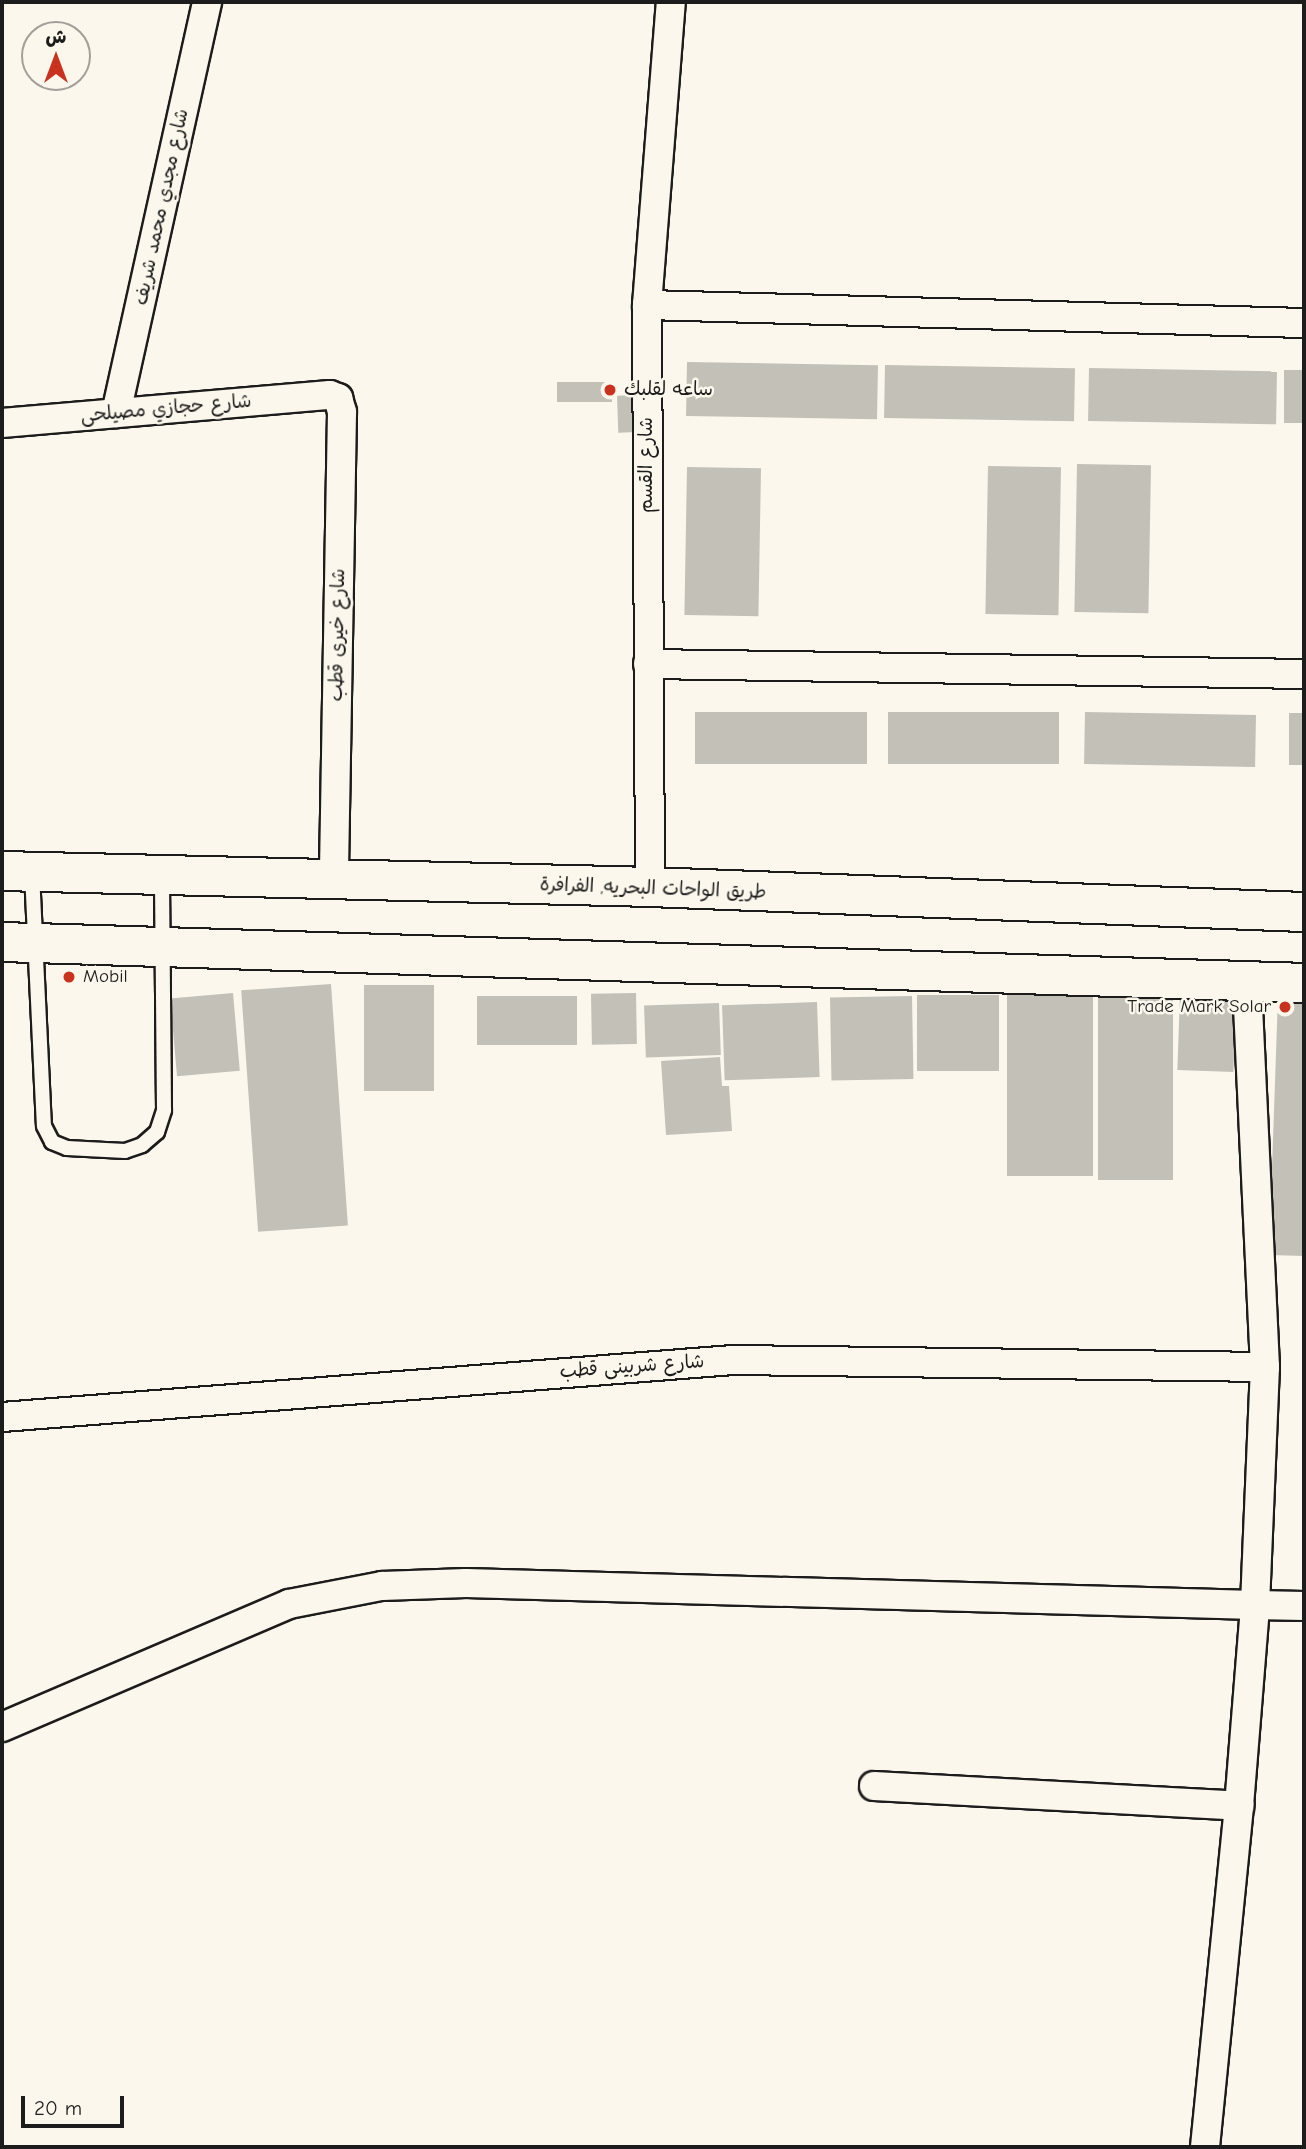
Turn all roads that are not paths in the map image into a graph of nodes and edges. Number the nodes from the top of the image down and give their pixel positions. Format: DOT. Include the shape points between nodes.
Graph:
graph roads {
  1 [pos="207,2"];
  2 [pos="671,2"];
  3 [pos="647,305"];
  4 [pos="1304,323"];
  5 [pos="330,395"];
  6 [pos="116,413"];
  7 [pos="2,423"];
  8 [pos="648,664"];
  9 [pos="1304,674"];
  10 [pos="17,871"];
  11 [pos="162,877"];
  12 [pos="334,882"];
  13 [pos="650,887"];
  14 [pos="1304,912"];
  15 [pos="18,943"];
  16 [pos="164,949"];
  17 [pos="1247,981"];
  18 [pos="1304,983"];
  19 [pos="1265,1367"];
  20 [pos="2,1417"];
  21 [pos="1255,1605"];
  22 [pos="1304,1606"];
  23 [pos="2,1727"];
  24 [pos="874,1786"];
  25 [pos="1239,1807"];
  26 [pos="1205,2147"];
  1 -- 6 [label="street, شارع مجدي محمد شريف"];
  2 -- 3 [label="street, شارع القسم"];
  3 -- 4 [label="street"];
  3 -- 8 [label="street, شارع القسم"];
  5 -- 6 [label="street, شارع حجازي مصيلحى"];
  5 -- 12 [label="street, شارع خيرى قطب" via="338,398 342,412"];
  6 -- 7 [label="street, شارع حجازي مصيلحى"];
  8 -- 9 [label="street"];
  8 -- 13 [label="street, شارع القسم"];
  10 -- 11 [label="main road, طريق الواحات البحريه, الفرافرة"];
  10 -- 15 [label="lane"];
  11 -- 12 [label="main road, طريق الواحات البحريه, الفرافرة"];
  11 -- 16 [label="lane"];
  12 -- 13 [label="main road, طريق الواحات البحريه, الفرافرة"];
  13 -- 14 [label="main road, طريق الواحات البحريه, الفرافرة"];
  15 -- 16 [label="main road"];
  15 -- 16 [label="lane" via="44,1126 52,1142 91,1150 125,1151 142,1145 157,1132 164,1110"];
  16 -- 17 [label="main road"];
  17 -- 18 [label="main road"];
  17 -- 19 [label="street"];
  19 -- 20 [label="street, شارع شربينى قطب" via="733,1360"];
  19 -- 21 [label="street"];
  21 -- 22 [label="street"];
  21 -- 23 [label="street" via="466,1584 382,1586 289,1604"];
  21 -- 25 [label="street"];
  24 -- 25 [label="street"];
  25 -- 26 [label="street"];
}
